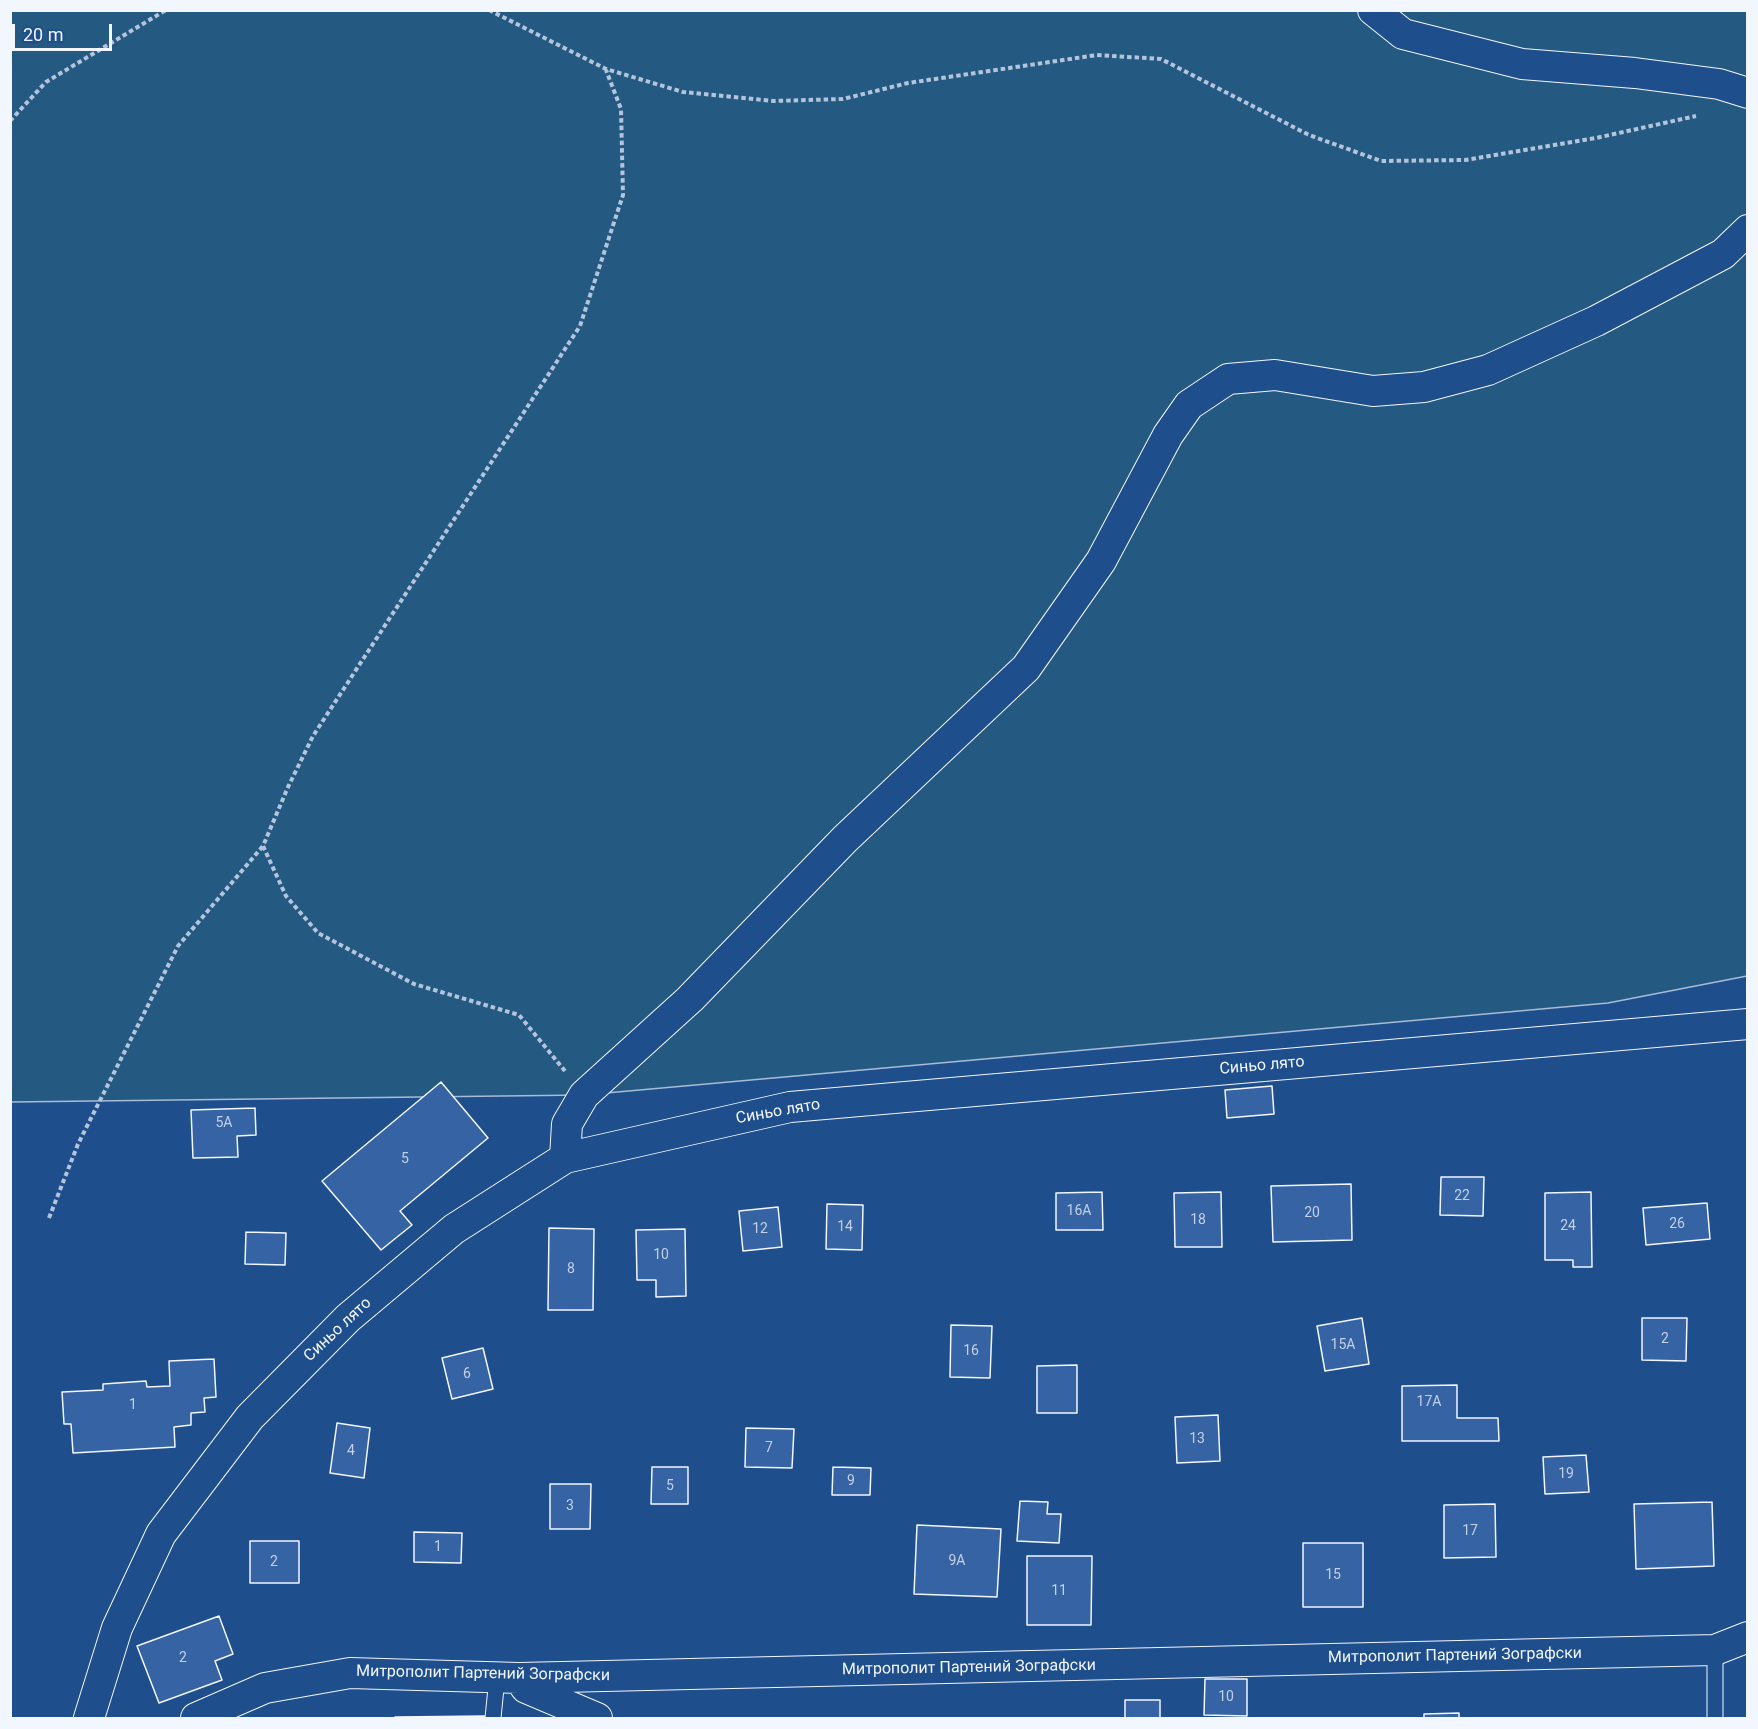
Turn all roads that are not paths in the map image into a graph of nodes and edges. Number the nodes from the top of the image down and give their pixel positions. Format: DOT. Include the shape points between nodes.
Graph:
graph roads {
  1 [pos="1373,10"];
  2 [pos="1748,93"];
  3 [pos="1748,230"];
  4 [pos="1748,1024"];
  5 [pos="565,1158"];
  6 [pos="1748,1637"];
  7 [pos="1715,1650"];
  8 [pos="508,1678"];
  9 [pos="89,1719"];
  10 [pos="196,1719"];
  11 [pos="493,1719"];
  12 [pos="597,1719"];
  13 [pos="1715,1719"];
  1 -- 2 [label="street" via="1403,34 1522,64 1719,84"];
  3 -- 5 [label="street" via="1723,254 1596,321 1488,370 1424,387 1373,391 1275,375 1228,379 1189,405 1168,435 1101,561 1026,668 845,839 690,999 584,1095 567,1124"];
  4 -- 5 [label="street, Синьо лято" via="790,1107"];
  5 -- 9 [label="street, Синьо лято" via="454,1229 348,1318 250,1416 161,1534 117,1628"];
  6 -- 7 [label="street, Митрополит Партений Зографски"];
  7 -- 8 [label="street, Митрополит Партений Зографски"];
  7 -- 13 [label="lane"];
  8 -- 10 [label="street, Митрополит Партений Зографски" via="350,1672 265,1688"];
  8 -- 11 [label="lane"];
  8 -- 12 [label="street"];
}
